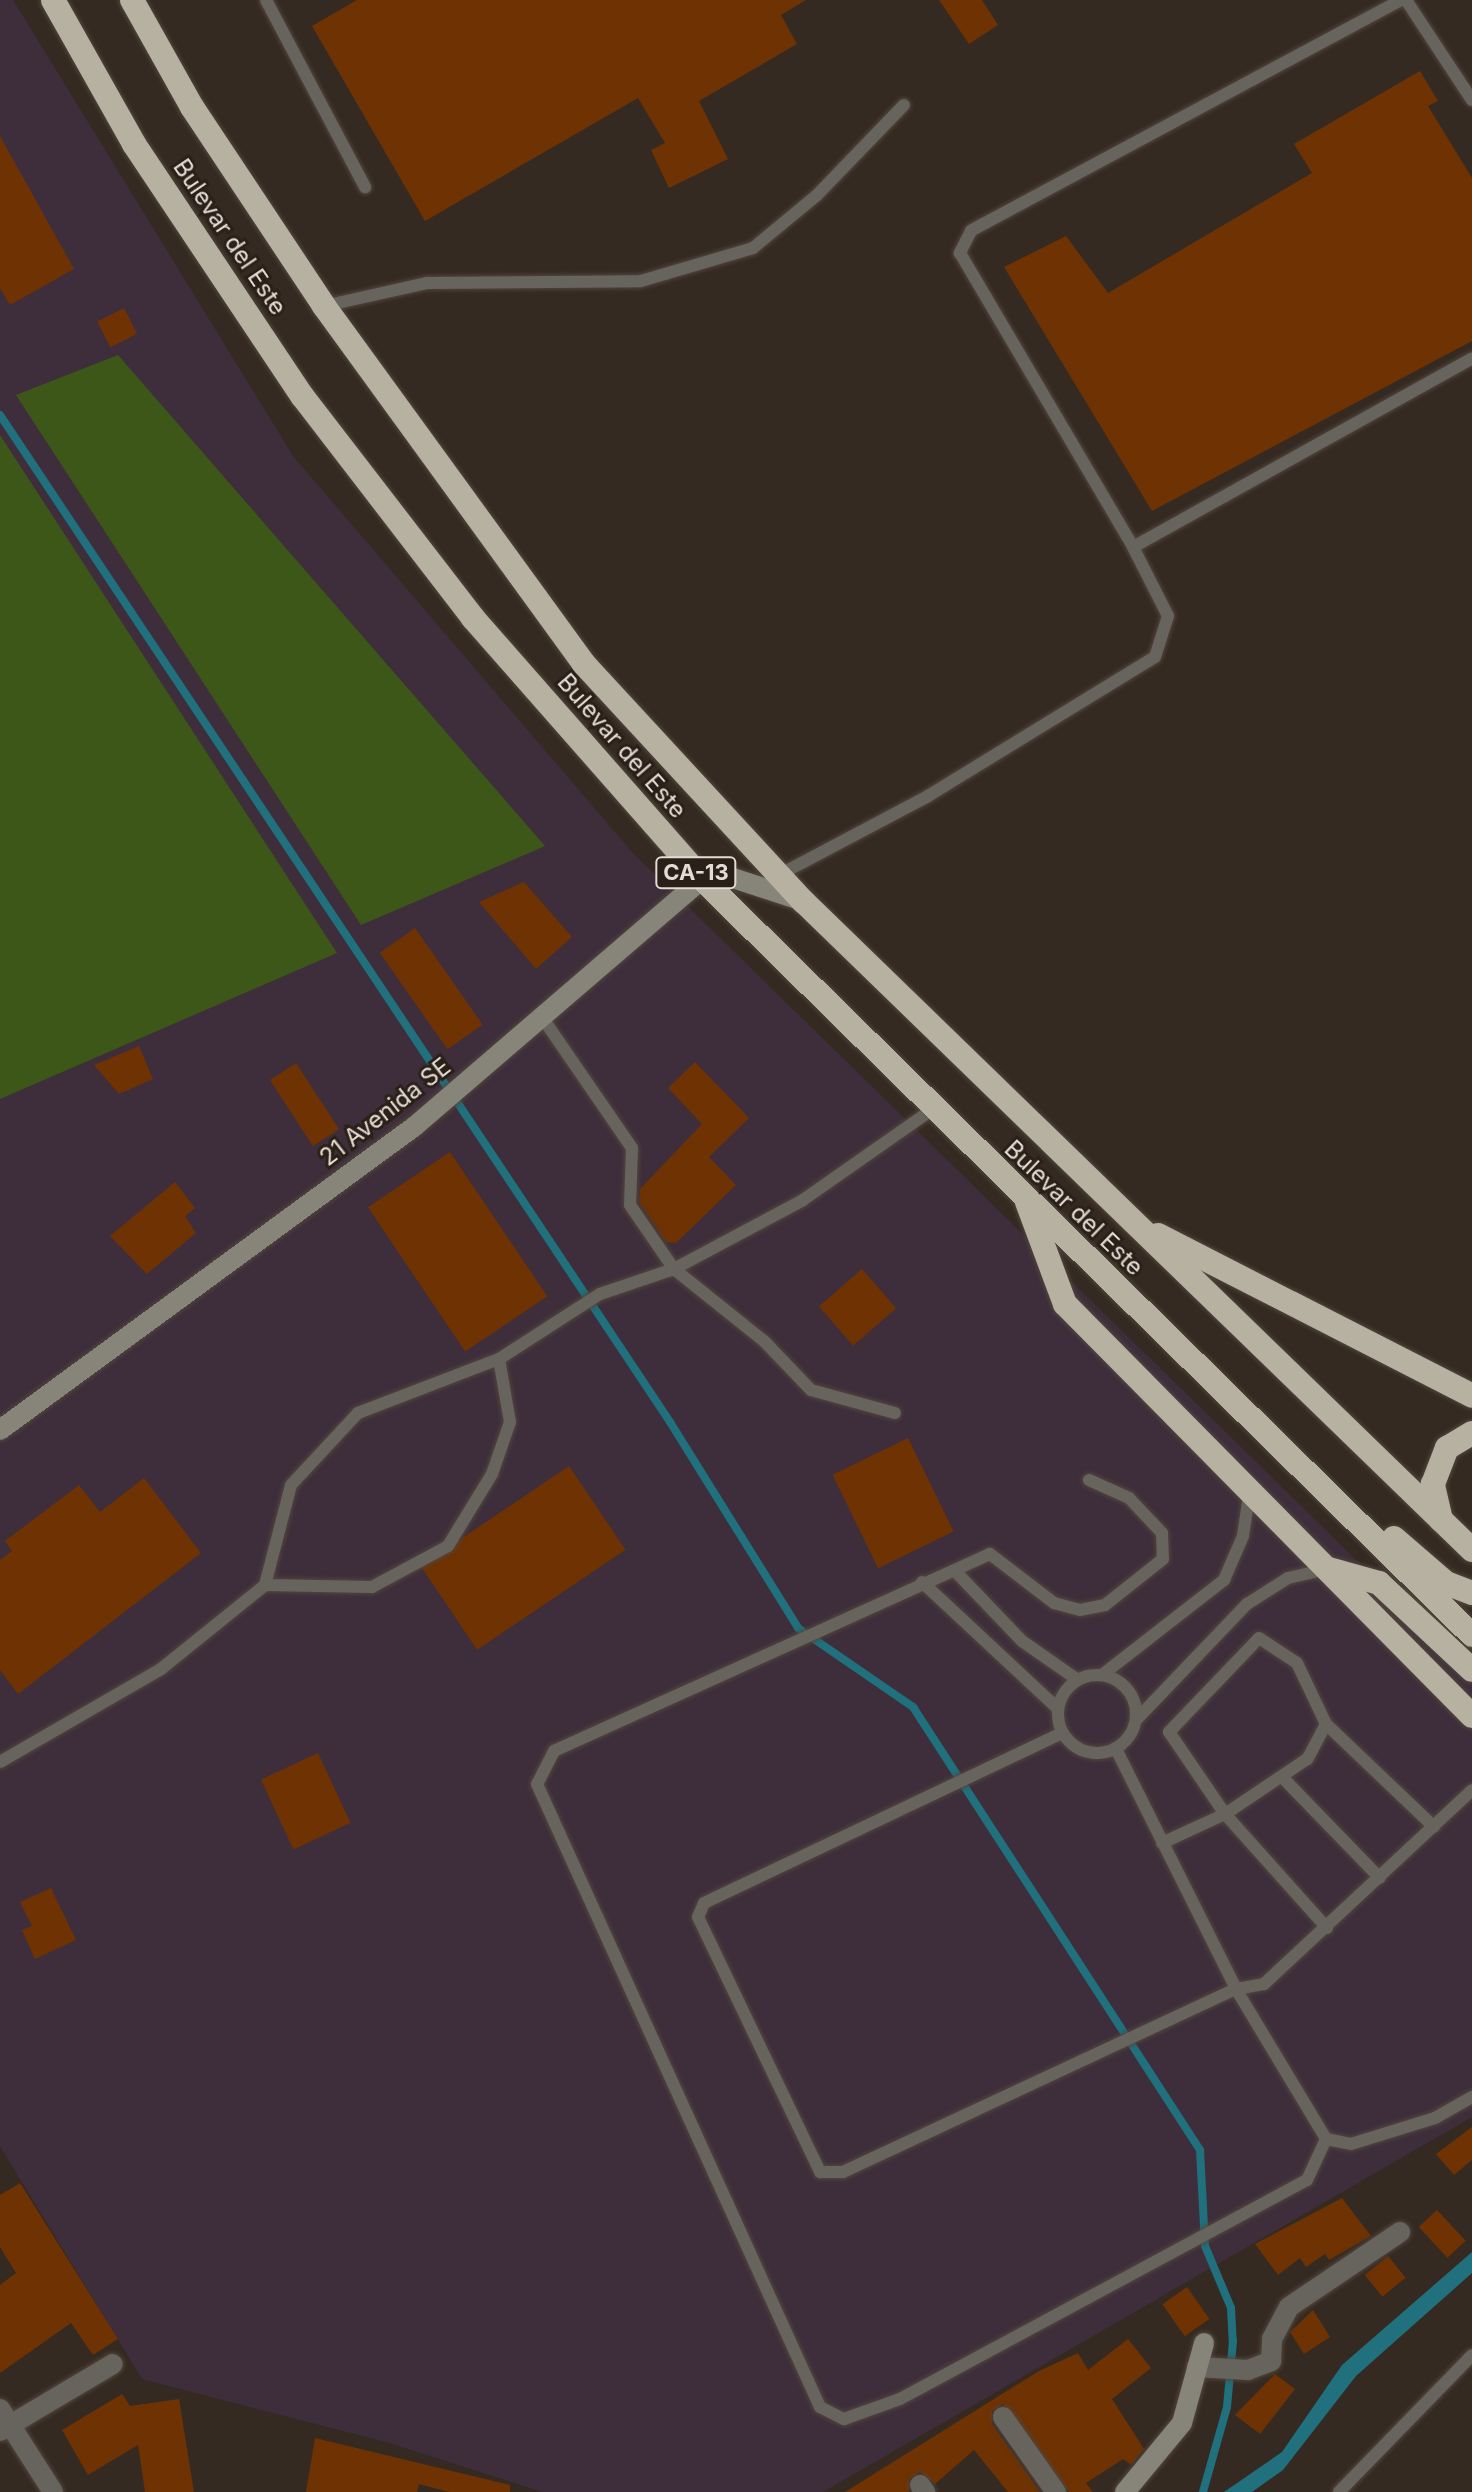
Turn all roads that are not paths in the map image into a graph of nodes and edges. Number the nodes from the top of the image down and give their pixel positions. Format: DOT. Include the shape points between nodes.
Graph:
graph roads {
  1 [pos="53,0"];
  2 [pos="132,0"];
  3 [pos="266,0"];
  4 [pos="1404,0"];
  5 [pos="1472,100"];
  6 [pos="904,105"];
  7 [pos="365,187"];
  8 [pos="324,306"];
  9 [pos="1472,358"];
  10 [pos="1133,547"];
  11 [pos="779,875"];
  12 [pos="702,879"];
  13 [pos="803,901"];
  14 [pos="544,1020"];
  15 [pos="933,1109"];
  16 [pos="1026,1200"];
  17 [pos="1134,1222"];
  18 [pos="674,1269"];
  19 [pos="499,1359"];
  20 [pos="1199,1370"];
  21 [pos="1472,1396"];
  22 [pos="895,1413"];
  23 [pos="0,1430"];
  24 [pos="1472,1433"];
  25 [pos="1089,1480"];
  26 [pos="1249,1496"];
  27 [pos="1441,1520"];
  28 [pos="1472,1550"];
  29 [pos="1329,1569"];
  30 [pos="956,1572"];
  31 [pos="922,1582"];
  32 [pos="265,1585"];
  33 [pos="1472,1593"];
  34 [pos="1472,1635"];
  35 [pos="1472,1670"];
  36 [pos="1102,1675"];
  37 [pos="1078,1680"];
  38 [pos="1058,1709"];
  39 [pos="1472,1716"];
  40 [pos="1136,1720"];
  41 [pos="1326,1724"];
  42 [pos="1062,1733"];
  43 [pos="1116,1749"];
  44 [pos="0,1762"];
  45 [pos="1283,1778"];
  46 [pos="1472,1790"];
  47 [pos="1225,1814"];
  48 [pos="1434,1827"];
  49 [pos="1162,1843"];
  50 [pos="1380,1878"];
  51 [pos="1327,1928"];
  52 [pos="1236,1989"];
  53 [pos="1472,2097"];
  54 [pos="1326,2139"];
  55 [pos="1400,2232"];
  56 [pos="1204,2343"];
  57 [pos="1472,2355"];
  58 [pos="113,2364"];
  59 [pos="1207,2368"];
  60 [pos="1003,2417"];
  61 [pos="3,2421"];
  62 [pos="53,2492"];
  63 [pos="1056,2492"];
  64 [pos="1125,2492"];
  65 [pos="1339,2492"];
  1 -- 12 [label="highway, Bulevar del Este / CA-13" via="134,144 303,397 473,618"];
  2 -- 8 [label="highway, Bulevar del Este / CA-13" via="192,107"];
  3 -- 7 [label="lane"];
  4 -- 5 [label="lane"];
  4 -- 10 [label="lane" via="971,231 960,253"];
  6 -- 8 [label="lane" via="817,195 753,248 641,281 427,283"];
  8 -- 11 [label="highway, Bulevar del Este / CA-13" via="584,664"];
  9 -- 10 [label="lane"];
  10 -- 11 [label="lane" via="1168,616 1155,657 942,788"];
  11 -- 13 [label="highway, Bulevar del Este / CA-13"];
  12 -- 13 [label="street" via="724,875"];
  12 -- 14 [label="street, 21 Avenida SE"];
  12 -- 15 [label="highway, Bulevar del Este / CA-13"];
  13 -- 17 [label="highway, Bulevar del Este / CA-13"];
  14 -- 18 [label="lane" via="632,1148 630,1205"];
  14 -- 23 [label="street, 21 Avenida SE" via="415,1126"];
  15 -- 16 [label="highway, Bulevar del Este / CA-13"];
  15 -- 18 [label="lane" via="803,1200"];
  16 -- 20 [label="highway, Bulevar del Este / CA-13"];
  16 -- 26 [label="highway" via="1065,1304"];
  17 -- 21 [label="highway"];
  17 -- 27 [label="highway, Bulevar del Este / CA-13"];
  18 -- 19 [label="lane" via="600,1294"];
  18 -- 22 [label="lane" via="764,1341 811,1390"];
  19 -- 32 [label="lane" via="358,1413 291,1485"];
  19 -- 32 [label="lane" via="510,1422 492,1474 448,1546 372,1587"];
  20 -- 33 [label="highway" via="1267,1420 1431,1572"];
  20 -- 34 [label="highway, Bulevar del Este / CA-13"];
  24 -- 27 [label="highway" via="1447,1448 1433,1484"];
  25 -- 30 [label="lane" via="1129,1498 1162,1533 1163,1559 1132,1589 1080,1610 1054,1603 990,1554"];
  26 -- 29 [label="highway"];
  26 -- 36 [label="lane" via="1243,1536 1224,1580"];
  27 -- 28 [label="highway, Bulevar del Este / CA-13"];
  29 -- 35 [label="highway" via="1379,1583"];
  29 -- 39 [label="highway"];
  29 -- 40 [label="lane" via="1288,1578 1247,1604"];
  30 -- 31 [label="lane"];
  30 -- 37 [label="lane" via="1022,1641"];
  31 -- 38 [label="lane"];
  31 -- 54 [label="lane" via="554,1751 537,1784 820,2407 844,2419 900,2399 1307,2180"];
  32 -- 44 [label="lane" via="161,1669"];
  36 -- 37 [label="lane"];
  36 -- 40 [label="lane" via="1131,1696"];
  37 -- 38 [label="lane"];
  38 -- 42 [label="lane"];
  40 -- 43 [label="lane"];
  41 -- 45 [label="lane" via="1307,1759"];
  41 -- 47 [label="lane" via="1297,1663 1259,1638 1236,1656 1169,1732"];
  41 -- 48 [label="lane"];
  42 -- 43 [label="lane" via="1092,1753"];
  42 -- 52 [label="lane" via="704,1903 698,1917 809,2157 820,2172 843,2172"];
  43 -- 49 [label="lane"];
  45 -- 47 [label="lane"];
  45 -- 50 [label="lane"];
  46 -- 48 [label="lane"];
  47 -- 49 [label="lane"];
  47 -- 51 [label="lane"];
  48 -- 50 [label="lane"];
  49 -- 52 [label="lane"];
  50 -- 51 [label="lane"];
  51 -- 52 [label="lane" via="1264,1984"];
  52 -- 54 [label="lane"];
  53 -- 54 [label="lane" via="1435,2118 1351,2144"];
  55 -- 59 [label="street" via="1289,2307 1272,2339 1271,2361 1248,2370"];
  56 -- 59 [label="street"];
  57 -- 65 [label="lane"];
  58 -- 61 [label="street"];
  59 -- 64 [label="street" via="1182,2423"];
  60 -- 63 [label="street"];
  61 -- 62 [label="street"];
}
